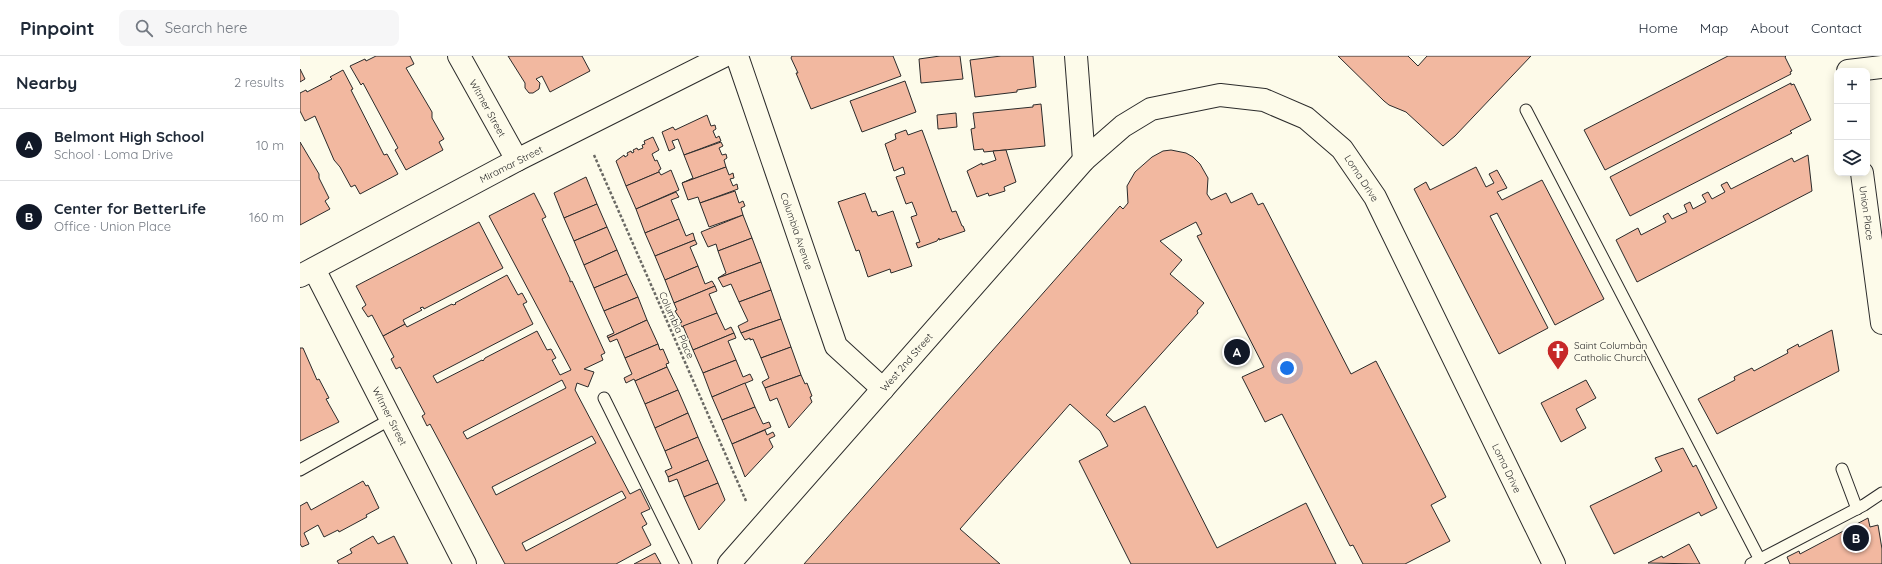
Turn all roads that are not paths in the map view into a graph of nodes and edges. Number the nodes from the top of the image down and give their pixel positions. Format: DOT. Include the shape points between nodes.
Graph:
graph roads {
  1 [pos="459,56"];
  2 [pos="724,56"];
  3 [pos="737,56"];
  4 [pos="1076,56"];
  5 [pos="1841,56"];
  6 [pos="1882,67"];
  7 [pos="1847,68"];
  8 [pos="1870,68"];
  9 [pos="1526,110"];
  10 [pos="517,160"];
  11 [pos="1084,160"];
  12 [pos="1862,176"];
  13 [pos="307,272"];
  14 [pos="1882,324"];
  15 [pos="883,389"];
  16 [pos="604,398"];
  17 [pos="391,419"];
  18 [pos="300,470"];
  19 [pos="1842,470"];
  20 [pos="1882,493"];
  21 [pos="1857,509"];
  22 [pos="1756,562"];
  23 [pos="465,564"];
  24 [pos="686,564"];
  25 [pos="729,564"];
  26 [pos="1554,564"];
  1 -- 10 [label="street, Witmer Street"];
  2 -- 10 [label="street, Miramar Street"];
  3 -- 15 [label="street, Columbia Avenue" via="836,346"];
  4 -- 11 [label="street"];
  5 -- 7 [label="street"];
  6 -- 8 [label="street"];
  9 -- 22 [label="lane"];
  10 -- 13 [label="street, Miramar Street"];
  11 -- 15 [label="street, West 2nd Street"];
  11 -- 26 [label="street, Loma Drive" via="1123,126 1151,109 1220,95 1264,100 1306,118 1342,149 1375,197"];
  12 -- 14 [label="street, Union Place"];
  13 -- 17 [label="street, Witmer Street"];
  15 -- 25 [label="street, West 2nd Street"];
  16 -- 24 [label="lane"];
  17 -- 18 [label="lane"];
  17 -- 23 [label="street, Witmer Street"];
  19 -- 21 [label="lane"];
  20 -- 21 [label="lane"];
  21 -- 22 [label="lane"];
}
